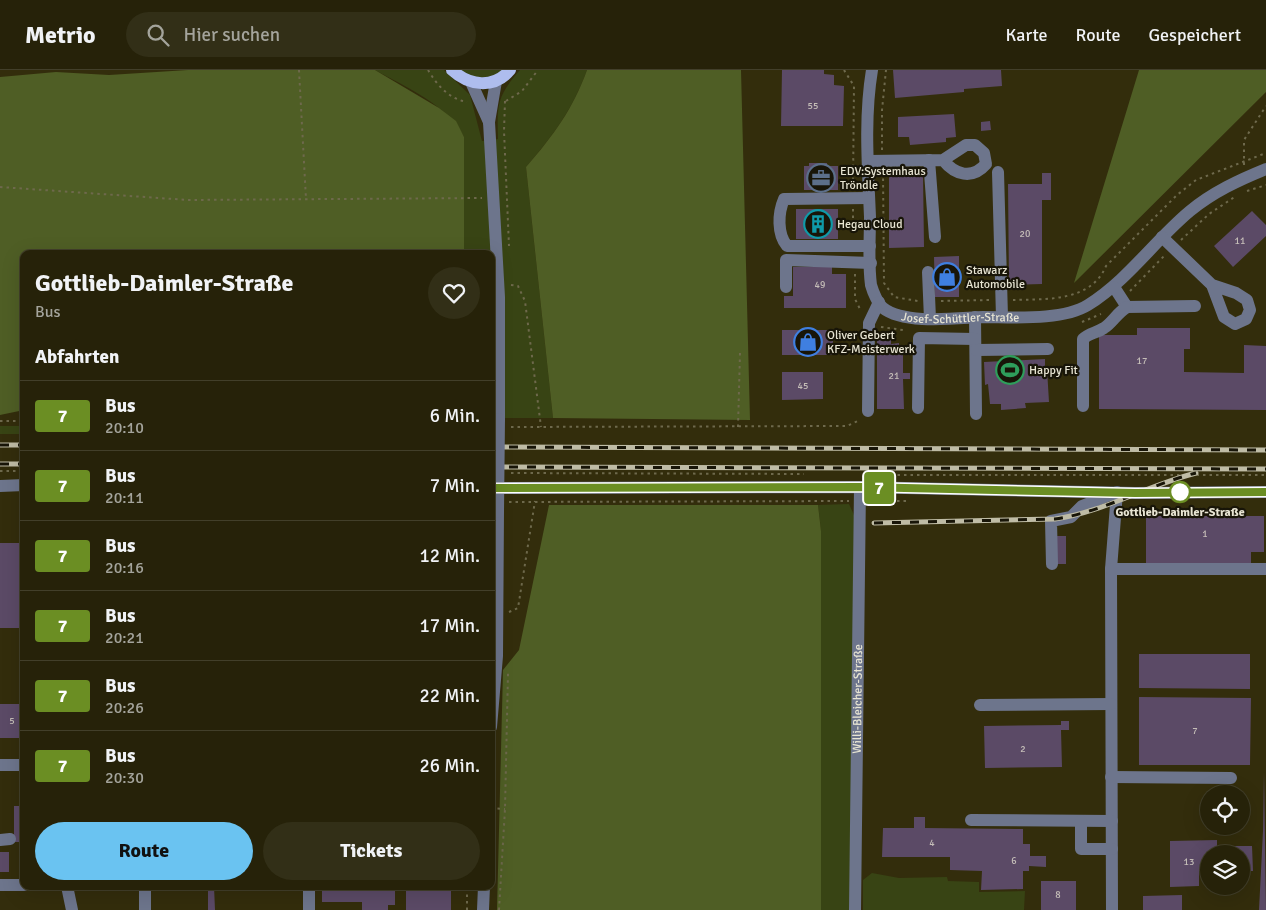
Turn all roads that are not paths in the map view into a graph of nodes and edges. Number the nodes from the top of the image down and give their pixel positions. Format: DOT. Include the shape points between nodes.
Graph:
graph roads {
  1 [pos="452,70"];
  2 [pos="510,70"];
  3 [pos="864,70"];
  4 [pos="872,70"];
  5 [pos="496,81"];
  6 [pos="471,82"];
  7 [pos="868,93"];
  8 [pos="489,122"];
  9 [pos="929,160"];
  10 [pos="943,160"];
  11 [pos="868,161"];
  12 [pos="1266,169"];
  13 [pos="998,172"];
  14 [pos="869,198"];
  15 [pos="1162,236"];
  16 [pos="935,237"];
  17 [pos="870,246"];
  18 [pos="871,263"];
  19 [pos="928,272"];
  20 [pos="1212,285"];
  21 [pos="786,286"];
  22 [pos="1114,287"];
  23 [pos="879,302"];
  24 [pos="1195,306"];
  25 [pos="1127,307"];
  26 [pos="975,317"];
  27 [pos="1002,317"];
  28 [pos="930,319"];
  29 [pos="976,344"];
  30 [pos="1048,349"];
  31 [pos="1083,406"];
  32 [pos="918,408"];
  33 [pos="868,411"];
  34 [pos="976,414"];
  35 [pos="0,486"];
  36 [pos="20,486"];
  37 [pos="860,487"];
  38 [pos="495,488"];
  39 [pos="1117,492"];
  40 [pos="1266,492"];
  41 [pos="1052,564"];
  42 [pos="1111,569"];
  43 [pos="1266,569"];
  44 [pos="495,680"];
  45 [pos="1111,704"];
  46 [pos="980,705"];
  47 [pos="0,765"];
  48 [pos="20,765"];
  49 [pos="1112,777"];
  50 [pos="1231,778"];
  51 [pos="971,820"];
  52 [pos="1081,821"];
  53 [pos="1112,821"];
  54 [pos="1112,849"];
  55 [pos="0,885"];
  56 [pos="20,885"];
  57 [pos="68,890"];
  58 [pos="145,890"];
  59 [pos="309,890"];
  60 [pos="484,890"];
  61 [pos="72,910"];
  62 [pos="145,910"];
  63 [pos="309,910"];
  64 [pos="482,910"];
  65 [pos="855,910"];
  66 [pos="1112,910"];
  1 -- 6 [label="main road"];
  2 -- 5 [label="main road"];
  3 -- 7 [label="street"];
  4 -- 7 [label="street"];
  5 -- 6 [label="main road"];
  5 -- 8 [label="street"];
  6 -- 8 [label="street"];
  7 -- 11 [label="street"];
  8 -- 44 [label="street, bridge" via="499,297"];
  9 -- 10 [label="street"];
  9 -- 11 [label="street"];
  9 -- 16 [label="street"];
  11 -- 14 [label="street"];
  12 -- 15 [label="street, Josef-Schüttler-Straße" via="1229,185 1191,210"];
  13 -- 27 [label="street"];
  14 -- 17 [label="street"];
  14 -- 17 [label="street" via="784,199 780,207 780,238 786,246"];
  15 -- 20 [label="street"];
  15 -- 22 [label="street, Josef-Schüttler-Straße"];
  17 -- 18 [label="street"];
  18 -- 21 [label="street" via="786,260"];
  18 -- 23 [label="street" via="872,286"];
  19 -- 28 [label="street"];
  22 -- 25 [label="street"];
  22 -- 27 [label="street, Josef-Schüttler-Straße" via="1086,306 1070,312"];
  23 -- 28 [label="street, Josef-Schüttler-Straße" via="882,308 896,315"];
  23 -- 33 [label="street" via="869,323"];
  24 -- 25 [label="street"];
  25 -- 31 [label="street" via="1118,312 1106,328 1083,339"];
  26 -- 27 [label="street, Josef-Schüttler-Straße"];
  26 -- 28 [label="street, Josef-Schüttler-Straße"];
  26 -- 29 [label="street"];
  29 -- 30 [label="street"];
  29 -- 32 [label="street" via="919,338"];
  29 -- 34 [label="street"];
  35 -- 36 [label="street"];
  37 -- 38 [label="street"];
  37 -- 39 [label="street"];
  37 -- 65 [label="street, Willi-Bleicher-Straße"];
  39 -- 40 [label="street"];
  39 -- 41 [label="street" via="1082,506 1071,517 1051,521"];
  39 -- 42 [label="street"];
  42 -- 43 [label="street"];
  42 -- 45 [label="street"];
  45 -- 46 [label="street"];
  45 -- 49 [label="street"];
  47 -- 48 [label="street"];
  49 -- 50 [label="street"];
  49 -- 53 [label="street"];
  51 -- 52 [label="street"];
  52 -- 53 [label="street"];
  52 -- 54 [label="street" via="1081,849"];
  53 -- 54 [label="street"];
  54 -- 66 [label="street"];
  55 -- 56 [label="street"];
  57 -- 61 [label="street"];
  58 -- 62 [label="street"];
  59 -- 63 [label="street"];
  60 -- 64 [label="street"];
}
